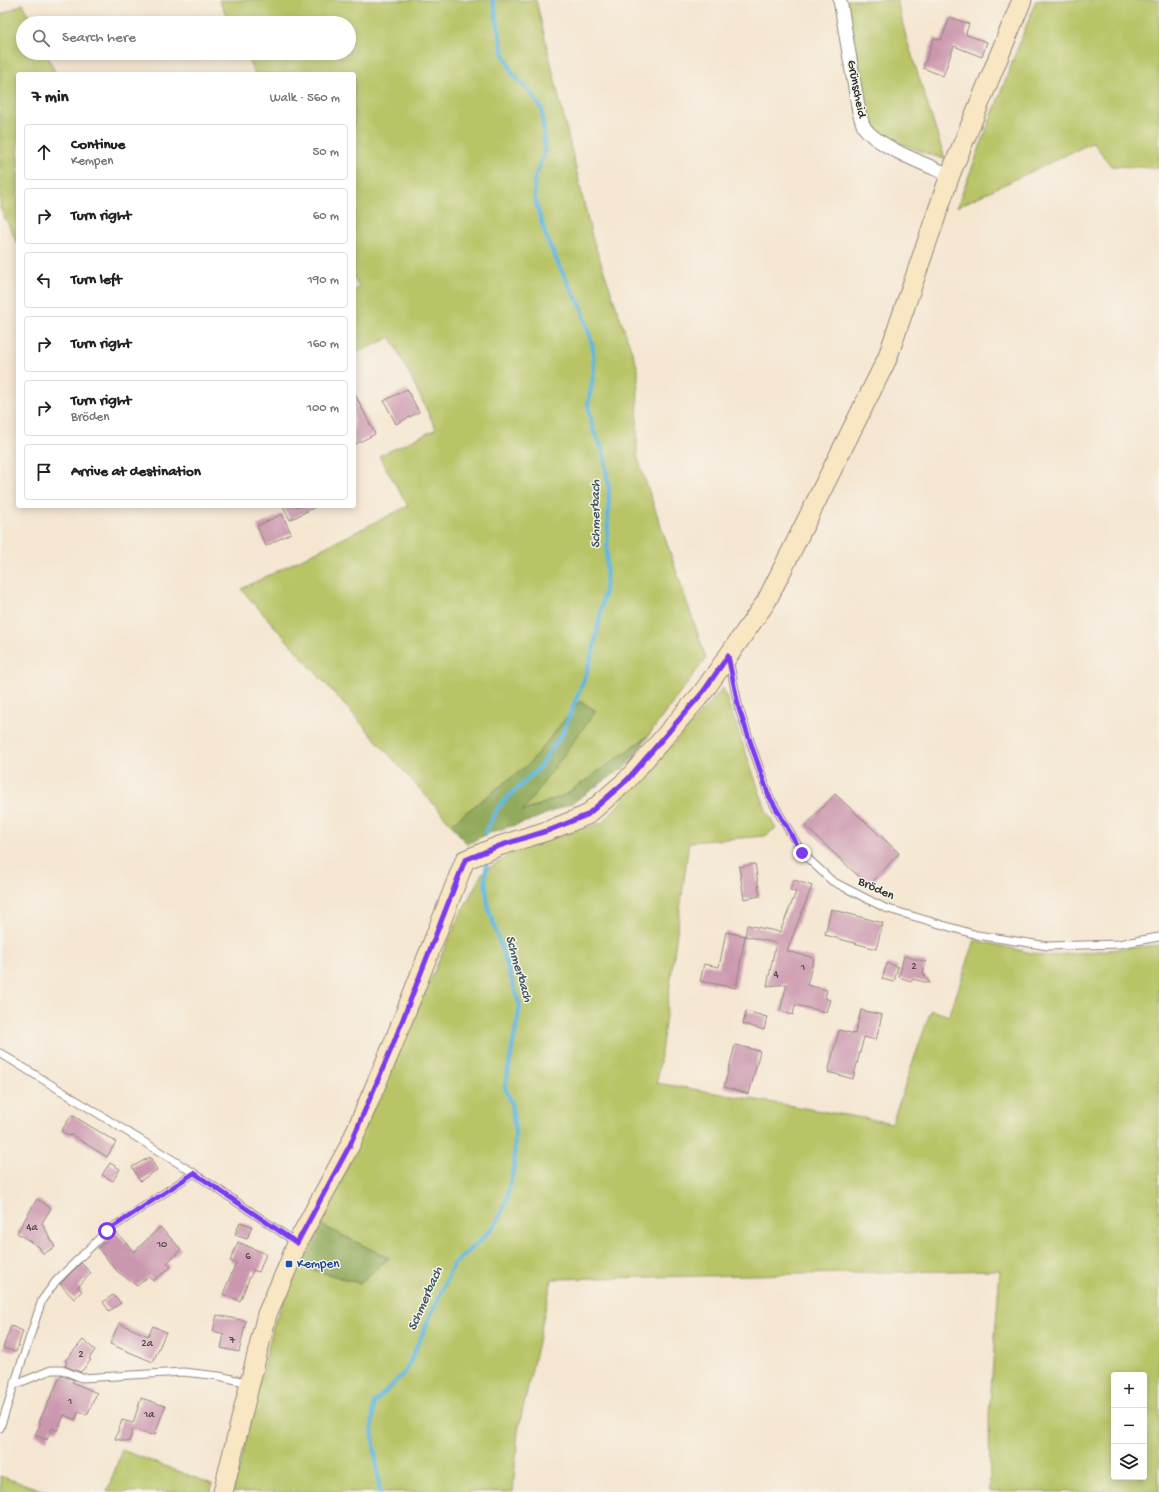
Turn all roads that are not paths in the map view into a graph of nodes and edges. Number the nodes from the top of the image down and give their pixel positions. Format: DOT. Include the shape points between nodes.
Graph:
graph roads {
  1 [pos="840,0"];
  2 [pos="1022,0"];
  3 [pos="950,175"];
  4 [pos="728,656"];
  5 [pos="1159,937"];
  6 [pos="0,1053"];
  7 [pos="194,1173"];
  8 [pos="297,1243"];
  9 [pos="250,1383"];
  10 [pos="14,1385"];
  11 [pos="0,1428"];
  12 [pos="223,1492"];
  1 -- 3 [label="street, Grünscheid" via="859,112 864,127 875,138 890,147"];
  2 -- 3 [label="street"];
  3 -- 4 [label="street" via="887,359 766,602"];
  4 -- 5 [label="lane, Bröden" via="739,709 769,796 802,853 832,881 886,908 977,935 1048,946 1119,944"];
  4 -- 8 [label="street" via="703,692 627,780 587,815 465,860 392,1047 353,1138"];
  6 -- 7 [label="lane"];
  7 -- 8 [label="lane"];
  7 -- 10 [label="lane" via="107,1231 56,1281 42,1300"];
  8 -- 9 [label="street" via="267,1314"];
  9 -- 10 [label="lane" via="183,1372 82,1378 62,1370 52,1370"];
  9 -- 12 [label="street"];
  10 -- 11 [label="lane"];
}
